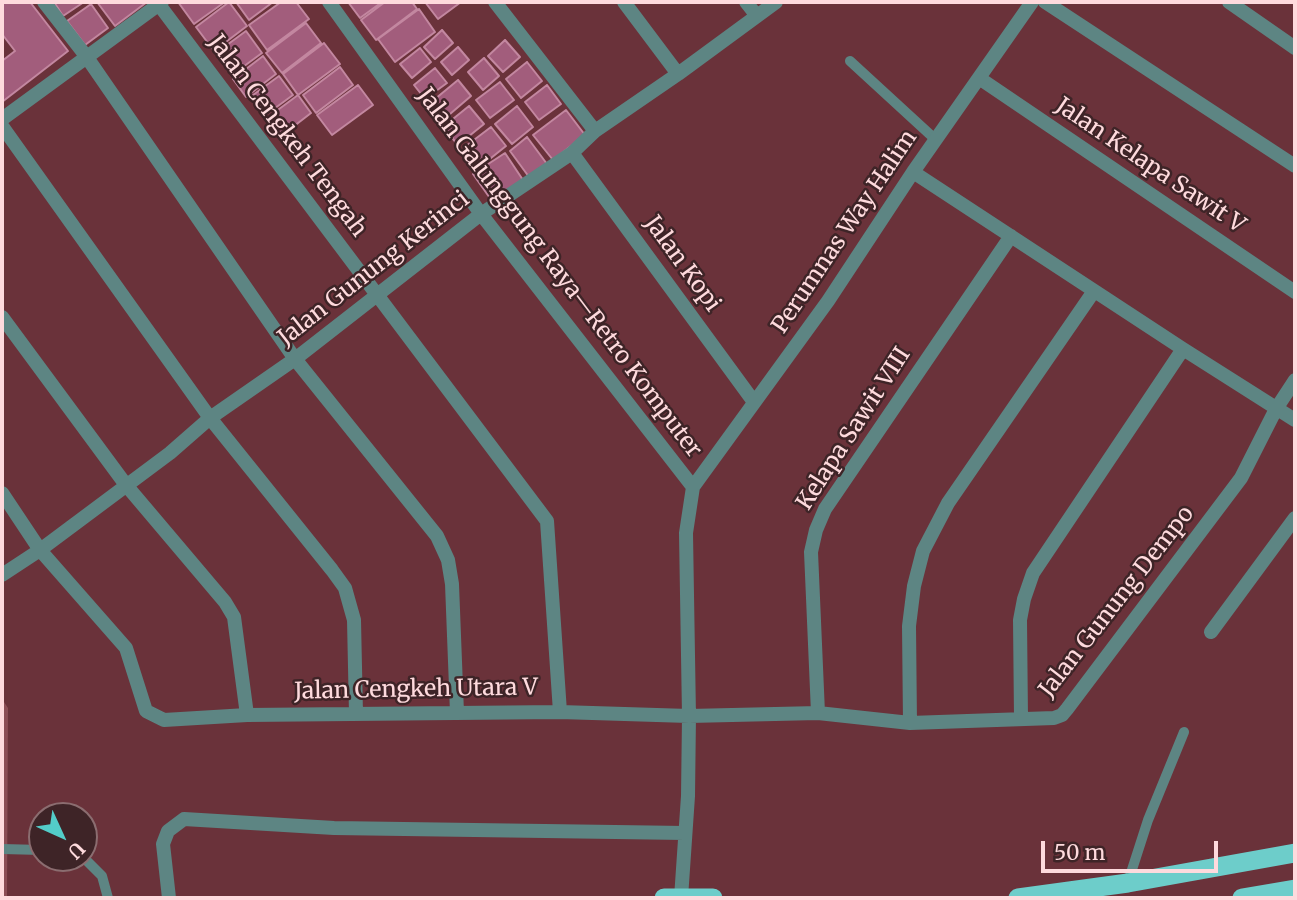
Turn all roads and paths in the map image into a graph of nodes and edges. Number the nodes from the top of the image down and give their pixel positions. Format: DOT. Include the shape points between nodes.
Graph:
graph roads {
  1 [pos="44,2"];
  2 [pos="329,2"];
  3 [pos="495,2"];
  4 [pos="624,2"];
  5 [pos="746,2"];
  6 [pos="776,2"];
  7 [pos="1032,2"];
  8 [pos="1045,2"];
  9 [pos="159,3"];
  10 [pos="1238,4"];
  11 [pos="757,16"];
  12 [pos="1295,48"];
  13 [pos="86,56"];
  14 [pos="850,61"];
  15 [pos="678,74"];
  16 [pos="979,78"];
  17 [pos="2,119"];
  18 [pos="2,126"];
  19 [pos="596,131"];
  20 [pos="936,140"];
  21 [pos="572,153"];
  22 [pos="1295,166"];
  23 [pos="914,172"];
  24 [pos="481,214"];
  25 [pos="1011,236"];
  26 [pos="1094,291"];
  27 [pos="1295,292"];
  28 [pos="378,296"];
  29 [pos="2,317"];
  30 [pos="1182,349"];
  31 [pos="295,359"];
  32 [pos="1295,380"];
  33 [pos="754,402"];
  34 [pos="1276,408"];
  35 [pos="210,418"];
  36 [pos="1295,420"];
  37 [pos="126,485"];
  38 [pos="693,487"];
  39 [pos="2,493"];
  40 [pos="1295,518"];
  41 [pos="40,550"];
  42 [pos="2,575"];
  43 [pos="1211,632"];
  44 [pos="560,712"];
  45 [pos="457,713"];
  46 [pos="818,713"];
  47 [pos="356,714"];
  48 [pos="247,715"];
  49 [pos="689,716"];
  50 [pos="1021,718"];
  51 [pos="910,723"];
  52 [pos="1184,732"];
  53 [pos="685,833"];
  54 [pos="2,849"];
  55 [pos="28,850"];
  56 [pos="1295,853"];
  57 [pos="98,872"];
  58 [pos="1128,883"];
  59 [pos="1295,889"];
  60 [pos="108,898"];
  61 [pos="169,898"];
  62 [pos="664,898"];
  63 [pos="681,898"];
  64 [pos="713,898"];
  65 [pos="1018,898"];
  66 [pos="1242,898"];
  1 -- 13 [label="street"];
  2 -- 24 [label="street, Jalan Galunggung Raya—Retro Komputer"];
  3 -- 19 [label="street"];
  4 -- 15 [label="street"];
  5 -- 11 [label="street"];
  6 -- 11 [label="street, Jalan Gunung Kerinci"];
  7 -- 16 [label="street, Perumnas Way Halim"];
  8 -- 22 [label="street"];
  9 -- 13 [label="street"];
  9 -- 28 [label="street, Jalan Cengkeh Tengah"];
  10 -- 12 [label="street"];
  11 -- 15 [label="street, Jalan Gunung Kerinci"];
  13 -- 17 [label="street"];
  13 -- 31 [label="street"];
  14 -- 20 [label="lane"];
  15 -- 19 [label="street, Jalan Gunung Kerinci"];
  16 -- 20 [label="street, Perumnas Way Halim"];
  16 -- 27 [label="street, Jalan Kelapa Sawit V"];
  18 -- 35 [label="street"];
  19 -- 21 [label="street, Jalan Gunung Kerinci"];
  20 -- 23 [label="street, Perumnas Way Halim"];
  21 -- 24 [label="street, Jalan Gunung Kerinci"];
  21 -- 33 [label="street, Jalan Kopi"];
  23 -- 25 [label="street"];
  23 -- 33 [label="street, Perumnas Way Halim"];
  24 -- 28 [label="street, Jalan Gunung Kerinci"];
  24 -- 38 [label="street, Jalan Galunggung Raya—Retro Komputer"];
  25 -- 26 [label="street"];
  25 -- 46 [label="street, Kelapa Sawit VIII" via="825,509 816,530 811,552"];
  26 -- 30 [label="street"];
  26 -- 51 [label="street" via="948,503 923,551 909,626"];
  28 -- 31 [label="street, Jalan Gunung Kerinci"];
  28 -- 44 [label="street, Jalan Cengkeh Tengah" via="547,521"];
  29 -- 37 [label="street"];
  30 -- 34 [label="street"];
  30 -- 50 [label="street" via="1033,573 1020,620"];
  31 -- 35 [label="street, Jalan Gunung Kerinci"];
  31 -- 45 [label="street" via="437,536 448,560"];
  32 -- 34 [label="street, Jalan Gunung Dempo"];
  33 -- 38 [label="street, Perumnas Way Halim"];
  34 -- 36 [label="street"];
  34 -- 50 [label="street, Jalan Gunung Dempo" via="1241,478 1067,709 1054,718"];
  35 -- 37 [label="street, Jalan Gunung Kerinci"];
  35 -- 47 [label="street" via="345,588 354,620"];
  37 -- 41 [label="street, Jalan Gunung Kerinci"];
  37 -- 48 [label="street" via="234,617"];
  38 -- 49 [label="street, Jalan Galunggung Raya—Retro Komputer" via="687,533"];
  39 -- 41 [label="street"];
  40 -- 43 [label="street"];
  41 -- 42 [label="street, Jalan Gunung Kerinci"];
  41 -- 48 [label="street, Jalan Cengkeh Utara V" via="126,648 146,711 164,720"];
  44 -- 45 [label="street, Jalan Cengkeh Utara V"];
  44 -- 49 [label="street, Jalan Cengkeh Utara V"];
  45 -- 47 [label="street, Jalan Cengkeh Utara V"];
  46 -- 49 [label="street, Jalan Gunung Dempo"];
  46 -- 51 [label="street, Jalan Gunung Dempo"];
  47 -- 48 [label="street, Jalan Cengkeh Utara V"];
  49 -- 53 [label="street"];
  50 -- 51 [label="street, Jalan Gunung Dempo"];
  52 -- 58 [label="lane"];
  53 -- 61 [label="street" via="334,828 184,819 168,831 163,844"];
  53 -- 63 [label="street"];
  54 -- 55 [label="lane"];
  56 -- 58 [label="highway"];
  57 -- 60 [label="lane"];
  58 -- 65 [label="highway"];
  59 -- 66 [label="highway"];
  62 -- 63 [label="highway"];
  63 -- 64 [label="highway"];
}
